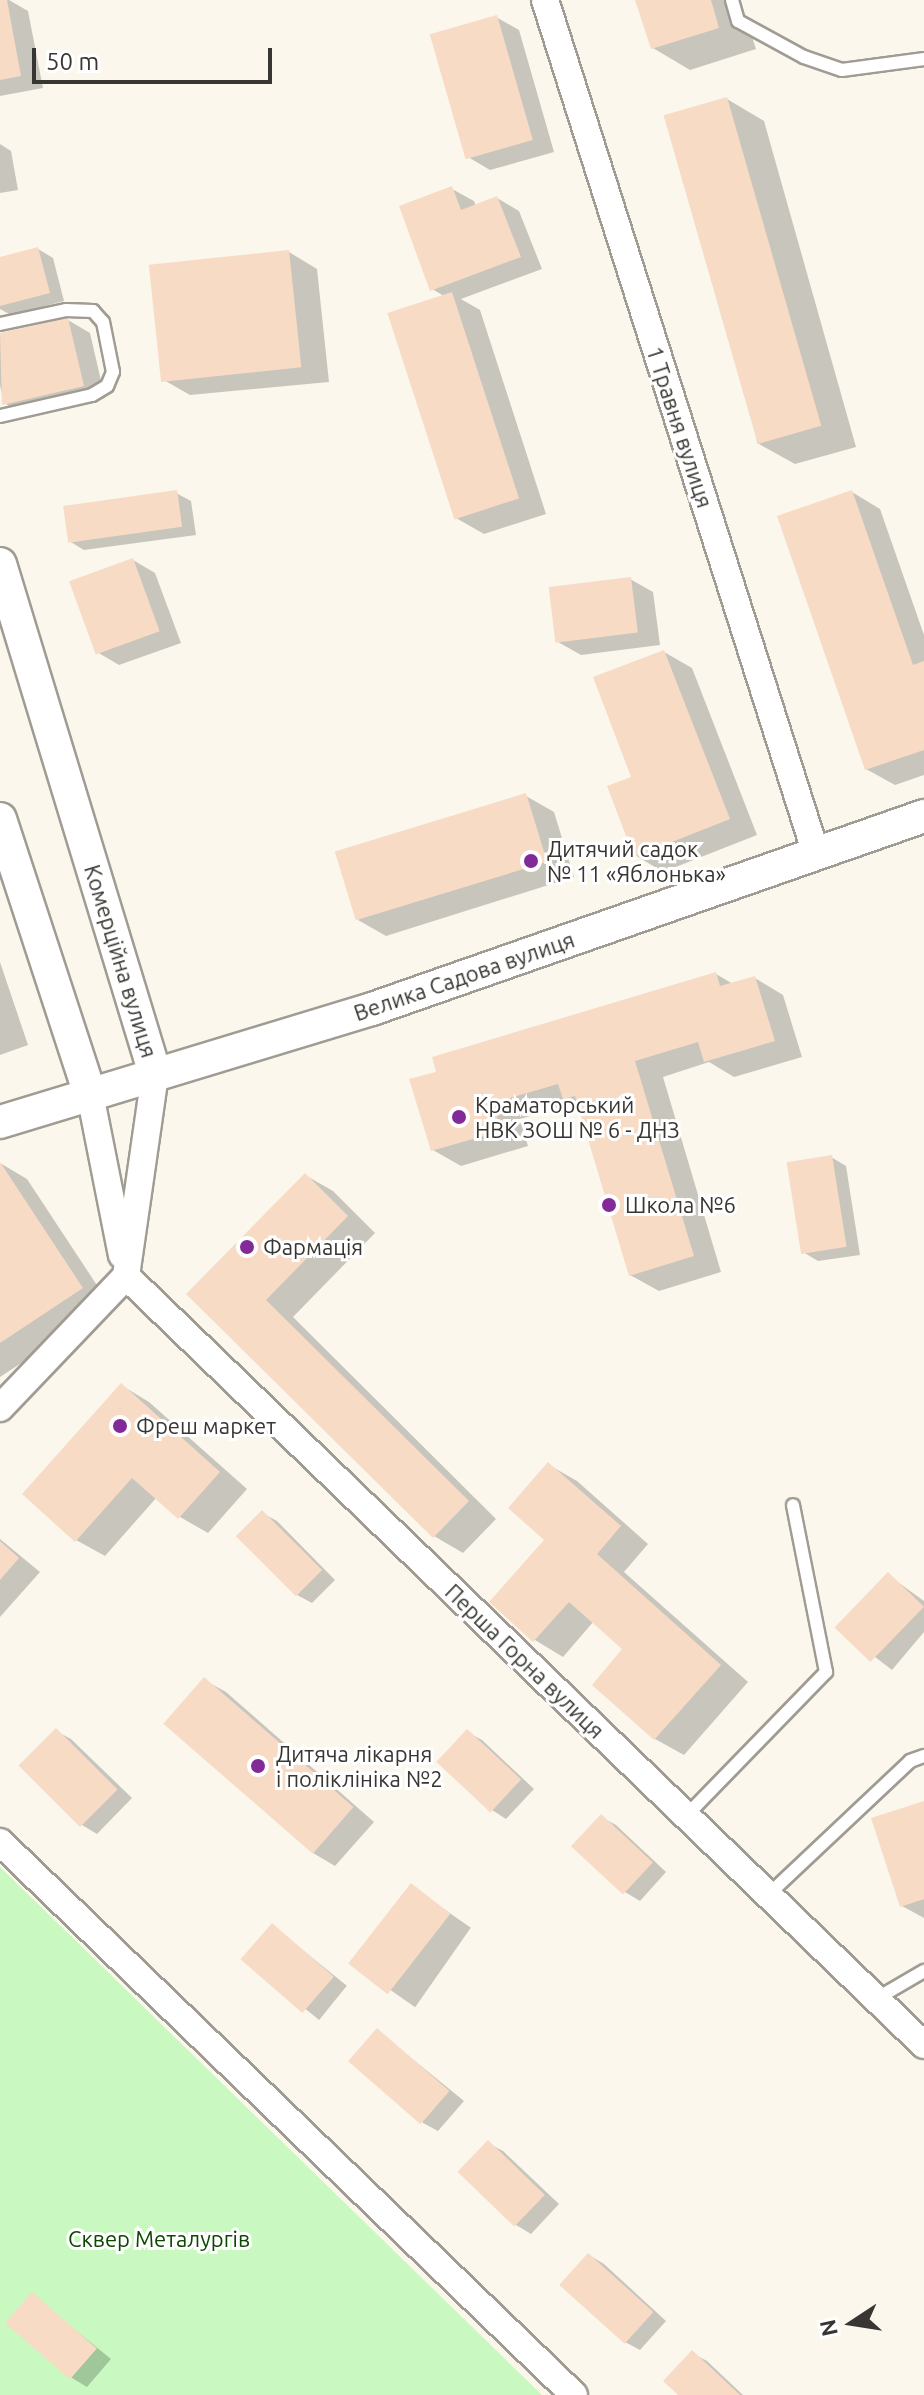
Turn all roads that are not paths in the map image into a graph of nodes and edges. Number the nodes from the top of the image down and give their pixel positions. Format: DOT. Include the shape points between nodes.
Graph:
graph roads {
  1 [pos="545,0"];
  2 [pos="732,0"];
  3 [pos="924,59"];
  4 [pos="0,324"];
  5 [pos="0,416"];
  6 [pos="0,564"];
  7 [pos="924,816"];
  8 [pos="0,819"];
  9 [pos="816,854"];
  10 [pos="155,1074"];
  11 [pos="90,1094"];
  12 [pos="0,1122"];
  13 [pos="126,1276"];
  14 [pos="0,1408"];
  15 [pos="793,1505"];
  16 [pos="924,1756"];
  17 [pos="686,1816"];
  18 [pos="0,1842"];
  19 [pos="768,1895"];
  20 [pos="924,1971"];
  21 [pos="876,1999"];
  22 [pos="924,2045"];
  23 [pos="574,2395"];
  1 -- 9 [label="street, 1 Травня вулиця"];
  2 -- 3 [label="lane" via="738,21 804,57 842,70"];
  4 -- 5 [label="lane" via="66,310 93,311 103,322 113,372 107,386 92,395"];
  6 -- 10 [label="street, Комерційна вулиця"];
  7 -- 9 [label="street, Велика Садова вулиця"];
  8 -- 11 [label="street"];
  9 -- 10 [label="street, Велика Садова вулиця" via="372,1009"];
  10 -- 11 [label="street, Велика Садова вулиця"];
  10 -- 13 [label="street, Комерційна вулиця"];
  11 -- 12 [label="street, Велика Садова вулиця"];
  11 -- 13 [label="street"];
  13 -- 14 [label="street"];
  13 -- 17 [label="street, Перша Горна вулиця"];
  15 -- 17 [label="lane" via="826,1672"];
  16 -- 19 [label="lane" via="910,1761"];
  17 -- 19 [label="street, Перша Горна вулиця"];
  18 -- 23 [label="street"];
  19 -- 21 [label="street, Перша Горна вулиця"];
  20 -- 21 [label="lane"];
  21 -- 22 [label="street, Перша Горна вулиця"];
}
